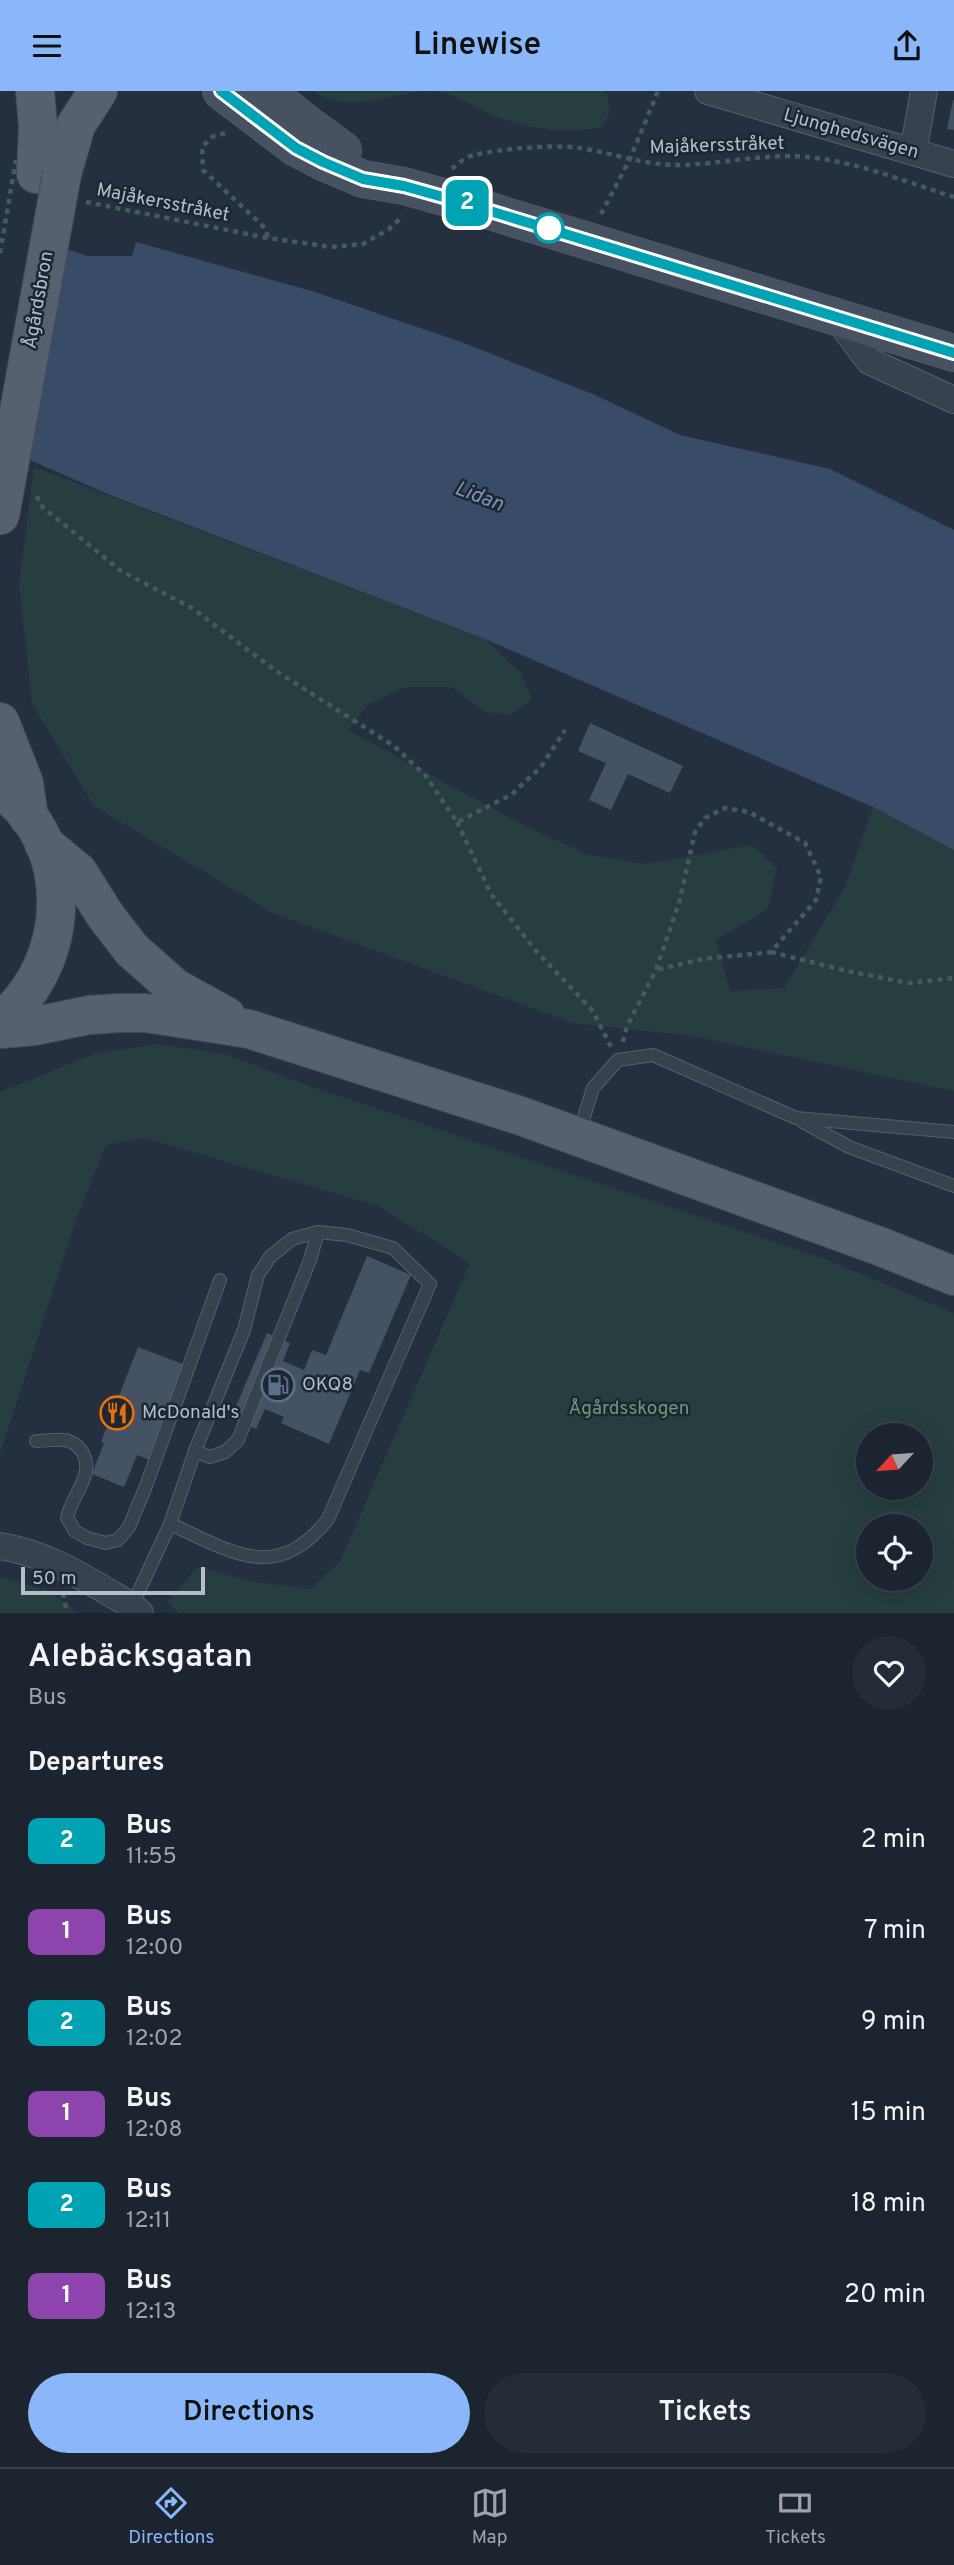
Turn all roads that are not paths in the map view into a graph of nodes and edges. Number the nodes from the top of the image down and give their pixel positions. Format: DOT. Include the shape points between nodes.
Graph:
graph roads {
  1 [pos="34,91"];
  2 [pos="98,91"];
  3 [pos="221,91"];
  4 [pos="266,91"];
  5 [pos="708,91"];
  6 [pos="924,91"];
  7 [pos="913,152"];
  8 [pos="954,165"];
  9 [pos="49,177"];
  10 [pos="405,200"];
  11 [pos="837,318"];
  12 [pos="954,353"];
  13 [pos="0,368"];
  14 [pos="954,400"];
  15 [pos="0,516"];
  16 [pos="0,722"];
  17 [pos="0,789"];
  18 [pos="37,831"];
  19 [pos="0,1021"];
  20 [pos="0,1029"];
  21 [pos="249,1029"];
  22 [pos="796,1118"];
  23 [pos="954,1132"];
  24 [pos="579,1137"];
  25 [pos="954,1186"];
  26 [pos="318,1232"];
  27 [pos="954,1276"];
  28 [pos="220,1280"];
  29 [pos="36,1441"];
  30 [pos="195,1451"];
  31 [pos="170,1524"];
  32 [pos="0,1546"];
  33 [pos="136,1609"];
  1 -- 9 [label="main road, Ågårdsbron"];
  2 -- 9 [label="main road, Ågårdsbron"];
  3 -- 10 [label="street" via="296,148"];
  4 -- 10 [label="street"];
  5 -- 7 [label="street, Ljunghedsvägen"];
  6 -- 7 [label="street"];
  7 -- 8 [label="street, Ljunghedsvägen"];
  9 -- 13 [label="main road, Ågårdsbron"];
  9 -- 15 [label="main road, Ågårdsbron, bridge"];
  10 -- 11 [label="street" via="586,240"];
  11 -- 12 [label="street"];
  11 -- 14 [label="street" via="869,361"];
  16 -- 18 [label="main road"];
  17 -- 18 [label="main road"];
  18 -- 19 [label="main road" via="53,869 56,922 41,972"];
  18 -- 21 [label="main road" via="78,871 132,950 175,988"];
  20 -- 21 [label="main road" via="119,1013"];
  21 -- 24 [label="main road"];
  22 -- 23 [label="lane"];
  22 -- 24 [label="lane" via="653,1055 618,1060 593,1088"];
  22 -- 25 [label="lane" via="849,1147"];
  24 -- 27 [label="main road"];
  26 -- 30 [label="lane" via="292,1239 257,1275 244,1329"];
  26 -- 30 [label="lane" via="238,1440 211,1457"];
  26 -- 31 [label="lane" via="393,1248 430,1284 328,1519 286,1553 269,1558 252,1558"];
  28 -- 29 [label="lane" via="146,1486 129,1527 118,1540 106,1543 87,1538 75,1531 67,1518 85,1476 87,1460 80,1449 68,1441"];
  30 -- 31 [label="lane"];
  31 -- 33 [label="lane"];
  32 -- 33 [label="street" via="57,1564"];
}
